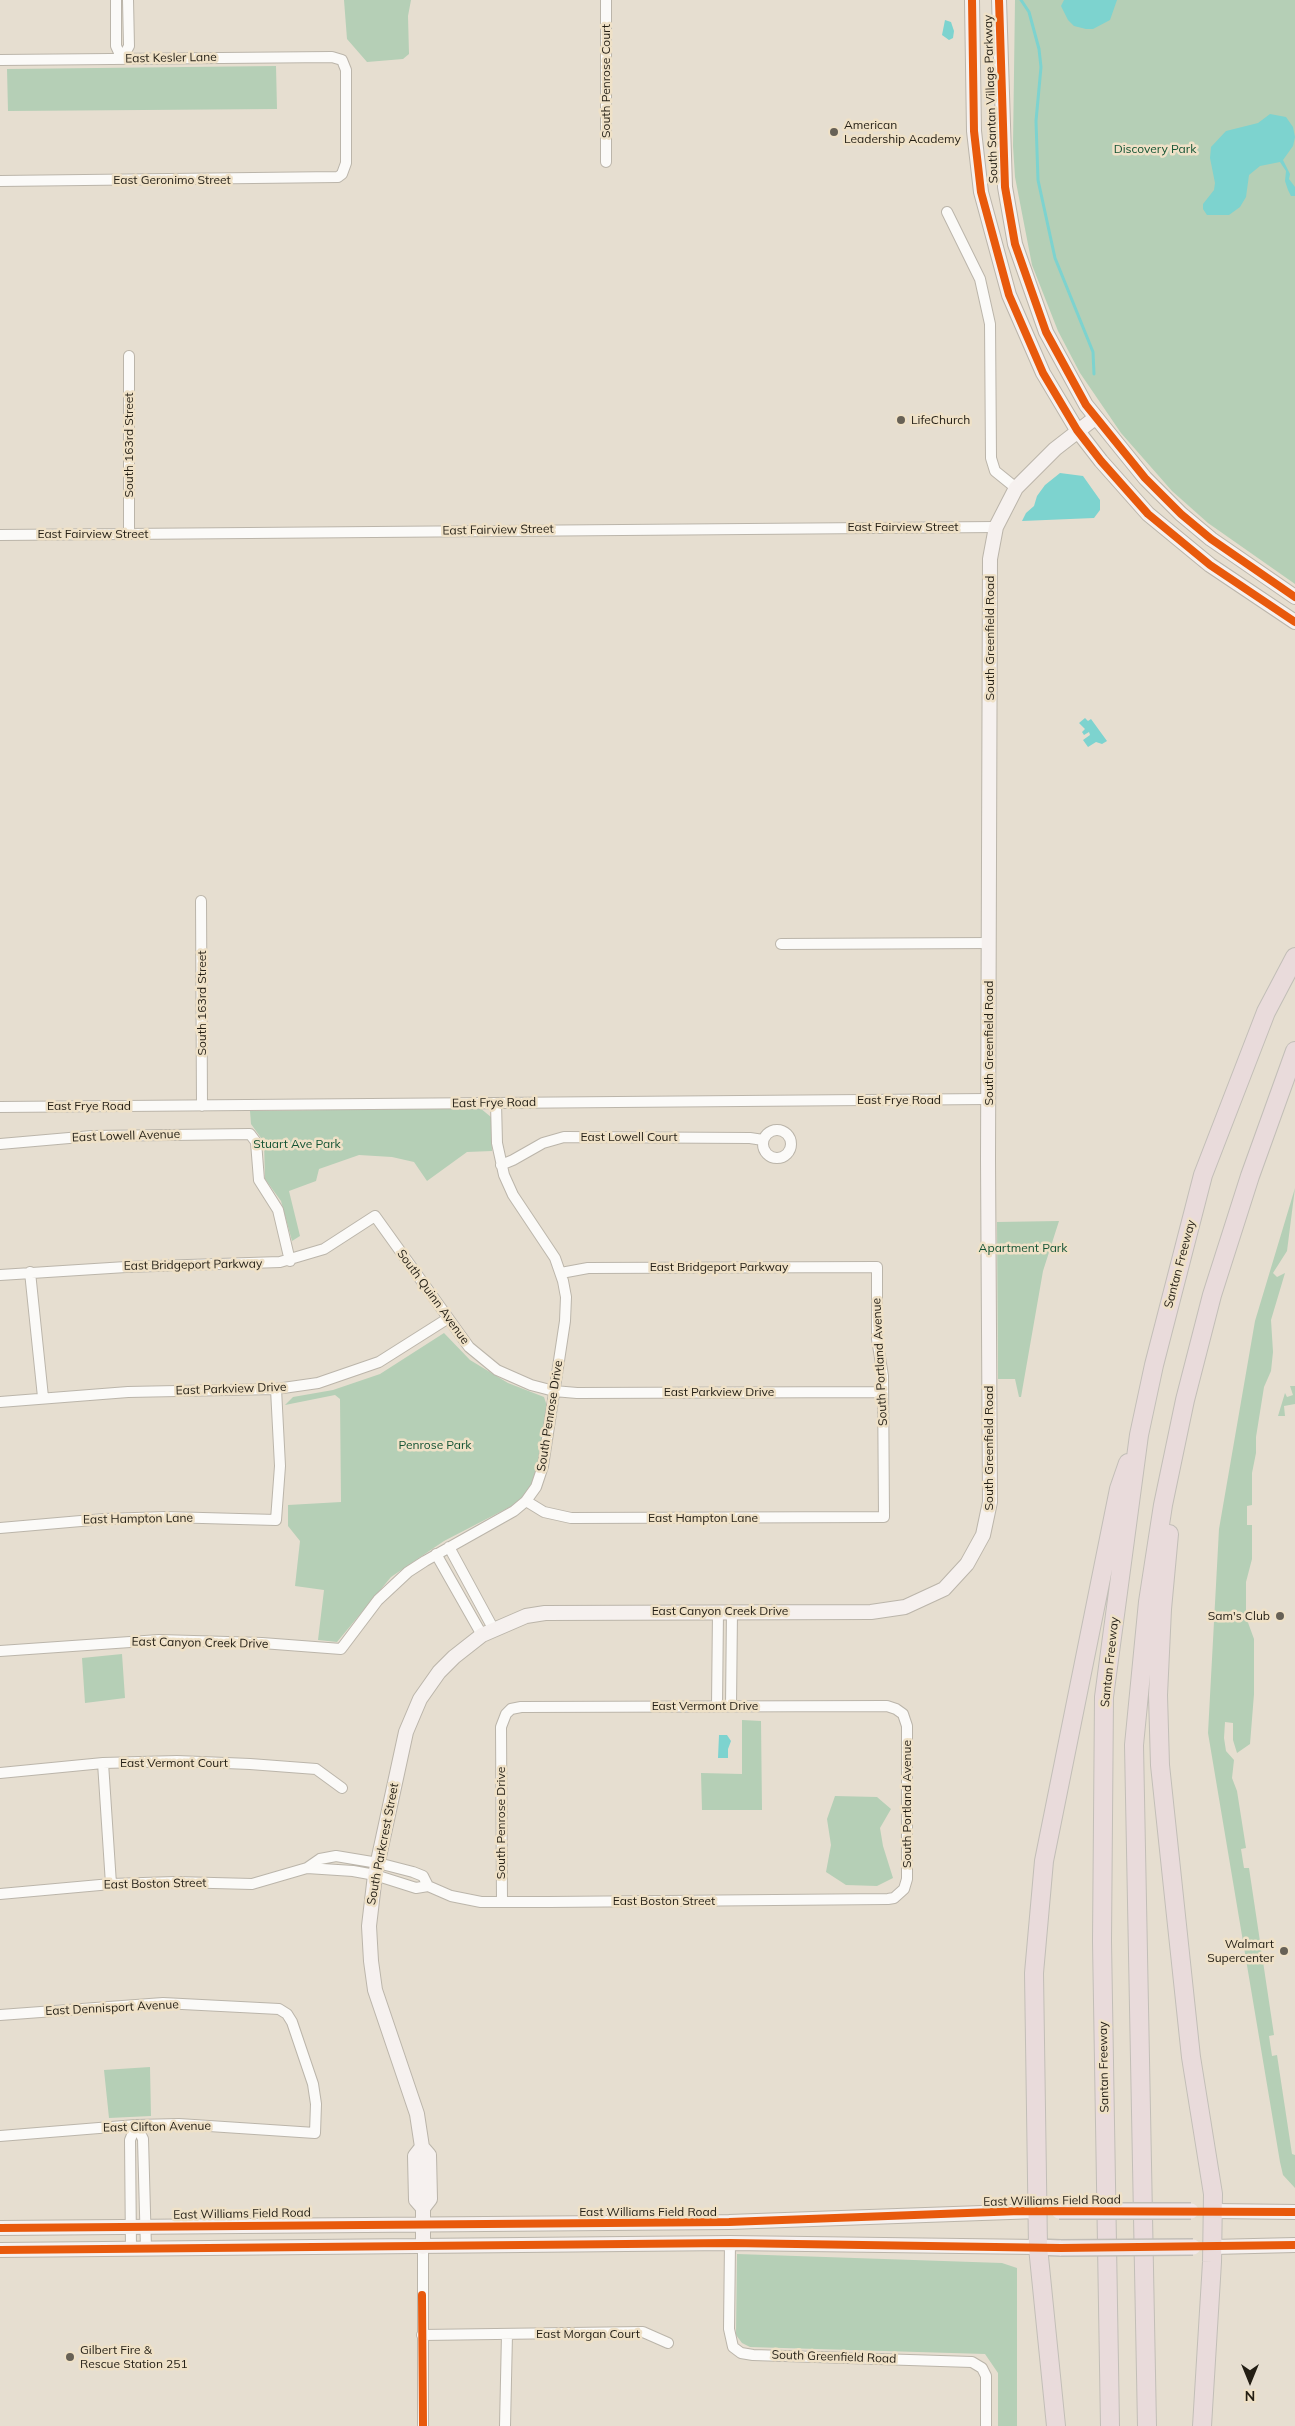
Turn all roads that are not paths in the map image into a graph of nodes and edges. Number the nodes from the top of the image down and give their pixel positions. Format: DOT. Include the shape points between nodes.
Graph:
graph roads {
  1 [pos="116,0"];
  2 [pos="128,0"];
  3 [pos="606,0"];
  4 [pos="972,0"];
  5 [pos="999,0"];
  6 [pos="116,20"];
  7 [pos="128,20"];
  8 [pos="122,59"];
  9 [pos="0,60"];
  10 [pos="606,162"];
  11 [pos="342,174"];
  12 [pos="0,181"];
  13 [pos="947,212"];
  14 [pos="129,356"];
  15 [pos="1095,418"];
  16 [pos="1077,430"];
  17 [pos="1016,488"];
  18 [pos="996,527"];
  19 [pos="129,533"];
  20 [pos="0,534"];
  21 [pos="1295,596"];
  22 [pos="1295,622"];
  23 [pos="201,901"];
  24 [pos="990,943"];
  25 [pos="781,944"];
  26 [pos="1295,957"];
  27 [pos="1295,1051"];
  28 [pos="988,1099"];
  29 [pos="496,1104"];
  30 [pos="202,1106"];
  31 [pos="0,1107"];
  32 [pos="763,1140"];
  33 [pos="0,1144"];
  34 [pos="501,1164"];
  35 [pos="375,1216"];
  36 [pos="290,1261"];
  37 [pos="877,1267"];
  38 [pos="30,1272"];
  39 [pos="561,1273"];
  40 [pos="0,1276"];
  41 [pos="447,1319"];
  42 [pos="276,1389"];
  43 [pos="554,1391"];
  44 [pos="883,1392"];
  45 [pos="43,1397"];
  46 [pos="1185,1400"];
  47 [pos="0,1402"];
  48 [pos="1139,1435"];
  49 [pos="526,1501"];
  50 [pos="884,1517"];
  51 [pos="0,1528"];
  52 [pos="449,1547"];
  53 [pos="436,1554"];
  54 [pos="944,1589"];
  55 [pos="725,1611"];
  56 [pos="488,1632"];
  57 [pos="341,1649"];
  58 [pos="0,1651"];
  59 [pos="717,1706"];
  60 [pos="732,1706"];
  61 [pos="506,1714"];
  62 [pos="903,1714"];
  63 [pos="103,1763"];
  64 [pos="0,1773"];
  65 [pos="342,1788"];
  66 [pos="377,1869"];
  67 [pos="111,1884"];
  68 [pos="428,1886"];
  69 [pos="902,1893"];
  70 [pos="0,1894"];
  71 [pos="502,1902"];
  72 [pos="0,2015"];
  73 [pos="136,2125"];
  74 [pos="315,2133"];
  75 [pos="0,2136"];
  76 [pos="1038,2211"];
  77 [pos="1213,2211"];
  78 [pos="1295,2212"];
  79 [pos="423,2224"];
  80 [pos="147,2226"];
  81 [pos="131,2227"];
  82 [pos="0,2228"];
  83 [pos="730,2243"];
  84 [pos="1295,2245"];
  85 [pos="1038,2247"];
  86 [pos="423,2248"];
  87 [pos="1212,2248"];
  88 [pos="131,2249"];
  89 [pos="146,2249"];
  90 [pos="0,2250"];
  91 [pos="507,2334"];
  92 [pos="422,2335"];
  93 [pos="668,2343"];
  94 [pos="423,2426"];
  95 [pos="505,2426"];
  96 [pos="986,2426"];
  97 [pos="1056,2426"];
  98 [pos="1110,2426"];
  99 [pos="1147,2426"];
  100 [pos="1202,2426"];
  1 -- 6 [label="street"];
  2 -- 7 [label="street"];
  3 -- 10 [label="street, South Penrose Court"];
  4 -- 16 [label="main road, South Santan Village Parkway" via="976,160 988,222 1023,332 1047,382"];
  5 -- 15 [label="main road, South Santan Village Parkway" via="1002,162 1015,244 1046,332"];
  6 -- 7 [label="street"];
  6 -- 8 [label="street" via="116,46"];
  7 -- 8 [label="street" via="128,46"];
  8 -- 9 [label="street, East Kesler Lane"];
  8 -- 11 [label="street, East Kesler Lane" via="332,56 342,60 346,70 346,163"];
  11 -- 12 [label="street, East Geronimo Street" via="333,178"];
  13 -- 17 [label="street" via="980,279 990,324 991,458 995,471"];
  14 -- 19 [label="street, South 163rd Street"];
  15 -- 16 [label="main road, South Greenfield Road"];
  15 -- 21 [label="main road, South Santan Village Parkway" via="1145,478 1181,514 1211,539"];
  16 -- 17 [label="main road, South Greenfield Road"];
  16 -- 22 [label="main road, South Santan Village Parkway" via="1148,514 1210,565"];
  17 -- 18 [label="main road, South Greenfield Road"];
  18 -- 19 [label="street, East Fairview Street"];
  18 -- 24 [label="main road, South Greenfield Road" via="990,580"];
  19 -- 20 [label="street, East Fairview Street"];
  23 -- 30 [label="street, South 163rd Street"];
  24 -- 25 [label="street"];
  24 -- 28 [label="main road, South Greenfield Road"];
  26 -- 48 [label="highway, Santan Freeway" via="1266,1012 1203,1175"];
  27 -- 46 [label="highway" via="1225,1250"];
  28 -- 29 [label="street, East Frye Road"];
  28 -- 54 [label="main road, South Greenfield Road" via="990,1502 988,1521 978,1546 967,1564"];
  29 -- 30 [label="street, East Frye Road"];
  29 -- 34 [label="street, South Penrose Drive"];
  30 -- 31 [label="street, East Frye Road"];
  32 -- 34 [label="street, East Lowell Court" via="564,1137 543,1143"];
  33 -- 36 [label="street, East Lowell Avenue" via="92,1136 252,1135 256,1142 258,1176 278,1210"];
  34 -- 39 [label="street, South Penrose Drive" via="514,1195 551,1250"];
  35 -- 36 [label="street, East Bridgeport Parkway" via="329,1246"];
  35 -- 41 [label="street, South Quinn Avenue"];
  36 -- 38 [label="street, East Bridgeport Parkway"];
  37 -- 39 [label="street, East Bridgeport Parkway" via="588,1268"];
  37 -- 44 [label="street, South Portland Avenue"];
  38 -- 40 [label="street, East Bridgeport Parkway"];
  38 -- 45 [label="street"];
  39 -- 43 [label="street, South Penrose Drive" via="566,1313"];
  41 -- 42 [label="street, East Parkview Drive" via="398,1352 359,1370 318,1383"];
  41 -- 43 [label="street, South Quinn Avenue" via="469,1347 497,1370"];
  42 -- 45 [label="street, East Parkview Drive"];
  42 -- 51 [label="street, East Hampton Lane" via="280,1466 276,1520 104,1518"];
  43 -- 44 [label="street, East Parkview Drive"];
  43 -- 49 [label="street, South Penrose Drive" via="542,1472"];
  44 -- 50 [label="street, South Portland Avenue"];
  45 -- 47 [label="street, East Parkview Drive"];
  46 -- 77 [label="highway" via="1162,1609 1158,1695 1160,1765 1191,2057"];
  46 -- 99 [label="highway" via="1149,1592 1134,1744"];
  48 -- 76 [label="highway" via="1119,1489 1044,1860 1034,1973"];
  48 -- 98 [label="highway, Santan Freeway" via="1104,1697 1102,1941"];
  49 -- 50 [label="street, East Hampton Lane" via="544,1512 570,1518"];
  49 -- 52 [label="street, South Penrose Drive"];
  52 -- 53 [label="street, South Penrose Drive"];
  52 -- 56 [label="street"];
  53 -- 56 [label="street"];
  53 -- 57 [label="street, South Penrose Drive" via="408,1572 378,1600"];
  54 -- 55 [label="main road, East Canyon Creek Drive" via="912,1604 889,1610"];
  55 -- 56 [label="main road, East Canyon Creek Drive" via="545,1612 526,1616"];
  55 -- 59 [label="street"];
  55 -- 60 [label="street"];
  56 -- 66 [label="main road, South Parkcrest Street" via="439,1672 412,1716"];
  57 -- 58 [label="street, East Canyon Creek Drive" via="159,1640"];
  59 -- 60 [label="street, East Vermont Drive"];
  59 -- 61 [label="street, East Vermont Drive" via="522,1707"];
  60 -- 62 [label="street, East Vermont Drive" via="887,1706"];
  61 -- 71 [label="street, South Penrose Drive" via="501,1727"];
  62 -- 69 [label="street, South Portland Avenue" via="907,1726 907,1879"];
  63 -- 64 [label="street, East Vermont Court"];
  63 -- 65 [label="street, East Vermont Court" via="176,1761 316,1769"];
  63 -- 67 [label="street"];
  66 -- 67 [label="street, East Boston Street" via="336,1856 320,1859 307,1868 247,1884"];
  66 -- 68 [label="street, East Boston Street" via="416,1888"];
  66 -- 68 [label="street, East Boston Street" via="423,1876"];
  66 -- 79 [label="main road, South Parkcrest Street" via="369,1926 373,1978 380,2008 417,2114 422,2148 415,2156 416,2200 423,2208"];
  67 -- 70 [label="street, East Boston Street"];
  68 -- 71 [label="street, East Boston Street" via="466,1900"];
  69 -- 71 [label="street, East Boston Street" via="888,1899"];
  72 -- 74 [label="street, East Dennisport Avenue" via="163,2003 275,2008 284,2012 292,2022 313,2084"];
  73 -- 74 [label="street, East Clifton Avenue" via="222,2126"];
  73 -- 75 [label="street, East Clifton Avenue"];
  73 -- 80 [label="street" via="144,2139"];
  73 -- 81 [label="street" via="130,2140"];
  76 -- 77 [label="main road, East Williams Field Road, bridge"];
  76 -- 79 [label="main road, East Williams Field Road" via="729,2222"];
  76 -- 85 [label="highway"];
  77 -- 78 [label="main road, East Williams Field Road"];
  77 -- 87 [label="highway"];
  79 -- 80 [label="main road, East Williams Field Road"];
  79 -- 86 [label="main road, South Parkcrest Street"];
  80 -- 81 [label="main road, East Williams Field Road"];
  80 -- 89 [label="street"];
  81 -- 82 [label="main road, East Williams Field Road"];
  81 -- 88 [label="street"];
  83 -- 85 [label="main road"];
  83 -- 86 [label="main road"];
  83 -- 96 [label="street, South Greenfield Road" via="729,2329 733,2347 741,2353 972,2362 982,2368 986,2376"];
  84 -- 87 [label="main road"];
  85 -- 87 [label="main road, bridge"];
  85 -- 97 [label="highway"];
  86 -- 89 [label="main road"];
  86 -- 92 [label="street, South Parkcrest Street"];
  87 -- 100 [label="highway"];
  88 -- 89 [label="main road"];
  88 -- 90 [label="main road"];
  91 -- 92 [label="street, East Morgan Court"];
  91 -- 93 [label="street, East Morgan Court" via="643,2332"];
  91 -- 95 [label="street"];
  92 -- 94 [label="street, South Parkcrest Street"];
}
